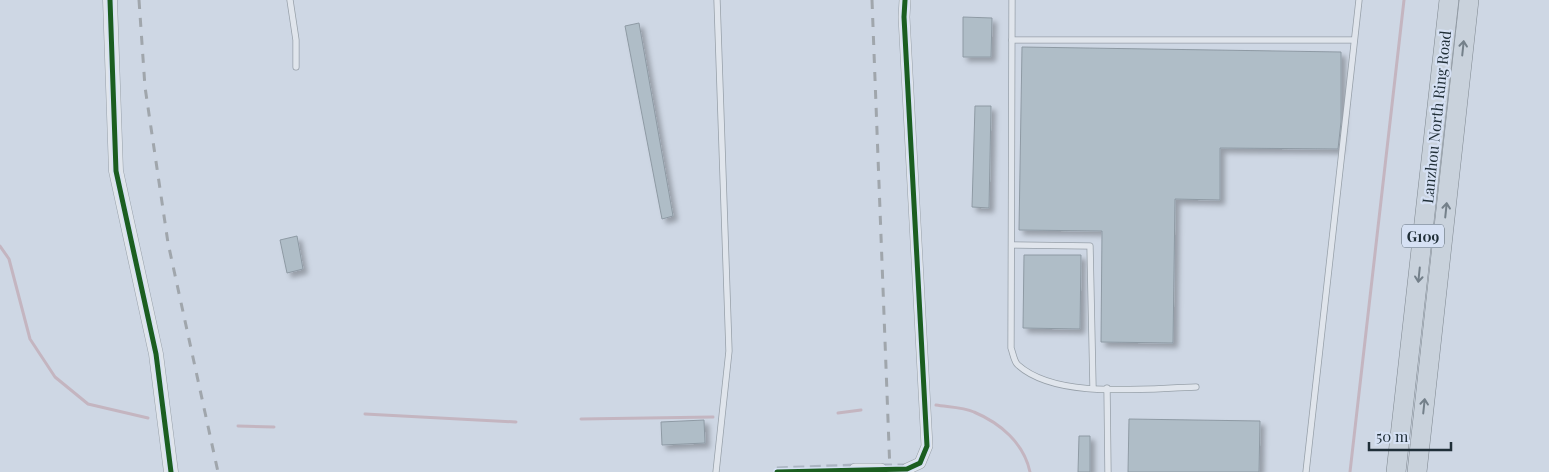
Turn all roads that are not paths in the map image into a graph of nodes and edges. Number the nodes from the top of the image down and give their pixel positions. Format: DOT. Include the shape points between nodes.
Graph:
graph roads {
  1 [pos="110,0"];
  2 [pos="290,0"];
  3 [pos="717,0"];
  4 [pos="905,0"];
  5 [pos="1012,0"];
  6 [pos="1359,0"];
  7 [pos="1449,0"];
  8 [pos="1468,0"];
  9 [pos="1012,40"];
  10 [pos="1354,40"];
  11 [pos="296,67"];
  12 [pos="1012,245"];
  13 [pos="1093,387"];
  14 [pos="1196,387"];
  15 [pos="1107,388"];
  16 [pos="920,468"];
  17 [pos="855,469"];
  18 [pos="881,469"];
  19 [pos="907,469"];
  20 [pos="171,472"];
  21 [pos="716,472"];
  22 [pos="1108,472"];
  23 [pos="1306,472"];
  24 [pos="1396,472"];
  25 [pos="1417,472"];
  1 -- 20 [label="street" via="116,171 156,354"];
  2 -- 11 [label="lane"];
  3 -- 21 [label="lane" via="729,351"];
  4 -- 16 [label="street" via="927,446"];
  5 -- 9 [label="lane"];
  6 -- 10 [label="lane"];
  7 -- 24 [label="highway, Lanzhou North Ring Road / G109, one-way"];
  25 -- 8 [label="highway, Lanzhou North Ring Road / G109, one-way"];
  9 -- 10 [label="lane"];
  9 -- 12 [label="lane"];
  10 -- 23 [label="lane"];
  12 -- 13 [label="lane" via="1011,348 1016,364 1061,385"];
  12 -- 13 [label="lane" via="1090,246"];
  13 -- 15 [label="lane"];
  14 -- 15 [label="lane"];
  15 -- 22 [label="lane"];
  16 -- 19 [label="street"];
  17 -- 18 [label="street"];
}
